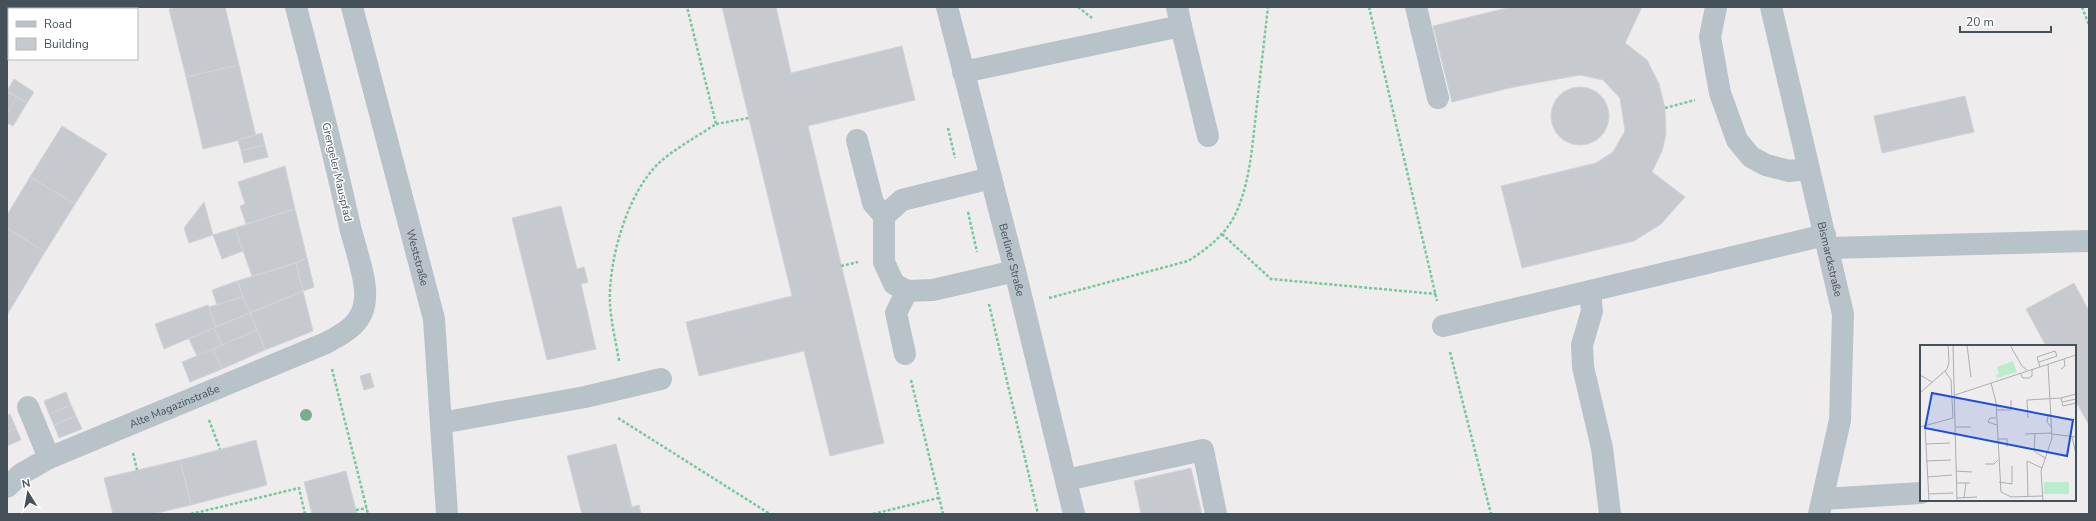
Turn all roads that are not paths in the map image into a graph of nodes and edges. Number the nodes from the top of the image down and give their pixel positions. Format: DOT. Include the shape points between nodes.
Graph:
graph roads {
  1 [pos="296,7"];
  2 [pos="352,7"];
  3 [pos="947,7"];
  4 [pos="1416,7"];
  5 [pos="1716,7"];
  6 [pos="1771,7"];
  7 [pos="1179,16"];
  8 [pos="963,72"];
  9 [pos="1438,98"];
  10 [pos="1208,136"];
  11 [pos="857,140"];
  12 [pos="1808,169"];
  13 [pos="991,178"];
  14 [pos="884,216"];
  15 [pos="2089,241"];
  16 [pos="1827,242"];
  17 [pos="1015,271"];
  18 [pos="907,291"];
  19 [pos="1590,293"];
  20 [pos="1443,326"];
  21 [pos="347,332"];
  22 [pos="905,354"];
  23 [pos="660,379"];
  24 [pos="28,407"];
  25 [pos="441,423"];
  26 [pos="49,458"];
  27 [pos="1066,480"];
  28 [pos="7,487"];
  29 [pos="1920,493"];
  30 [pos="1821,506"];
  31 [pos="447,514"];
  32 [pos="1074,514"];
  33 [pos="1216,514"];
  34 [pos="1610,514"];
  1 -- 21 [label="street, Grengeler Mauspfad" via="331,143 366,298 360,319"];
  2 -- 25 [label="street, Weststraße" via="434,319"];
  3 -- 8 [label="street, Berliner Straße"];
  4 -- 9 [label="street"];
  5 -- 12 [label="street" via="1710,37 1720,93 1737,140 1751,157 1766,165 1789,171"];
  6 -- 12 [label="street, Bismarckstraße"];
  7 -- 8 [label="street"];
  7 -- 10 [label="street"];
  8 -- 13 [label="street, Berliner Straße"];
  11 -- 14 [label="street" via="873,203"];
  12 -- 16 [label="street, Bismarckstraße"];
  13 -- 14 [label="street" via="902,200"];
  13 -- 17 [label="street, Berliner Straße"];
  14 -- 18 [label="street" via="884,262 894,284"];
  15 -- 16 [label="street"];
  16 -- 19 [label="street"];
  16 -- 30 [label="street, Bismarckstraße" via="1843,314 1840,413"];
  17 -- 18 [label="street" via="932,290"];
  17 -- 27 [label="street, Berliner Straße"];
  18 -- 22 [label="street" via="896,313"];
  19 -- 20 [label="street"];
  19 -- 34 [label="street" via="1592,311 1582,345 1583,366 1602,448"];
  21 -- 26 [label="street, Alte Magazinstraße"];
  23 -- 25 [label="street" via="585,397"];
  24 -- 26 [label="street"];
  25 -- 31 [label="street, Weststraße"];
  26 -- 28 [label="street, Alte Magazinstraße" via="21,474"];
  27 -- 32 [label="street, Berliner Straße"];
  27 -- 33 [label="street" via="1203,450"];
  29 -- 30 [label="street"];
}
